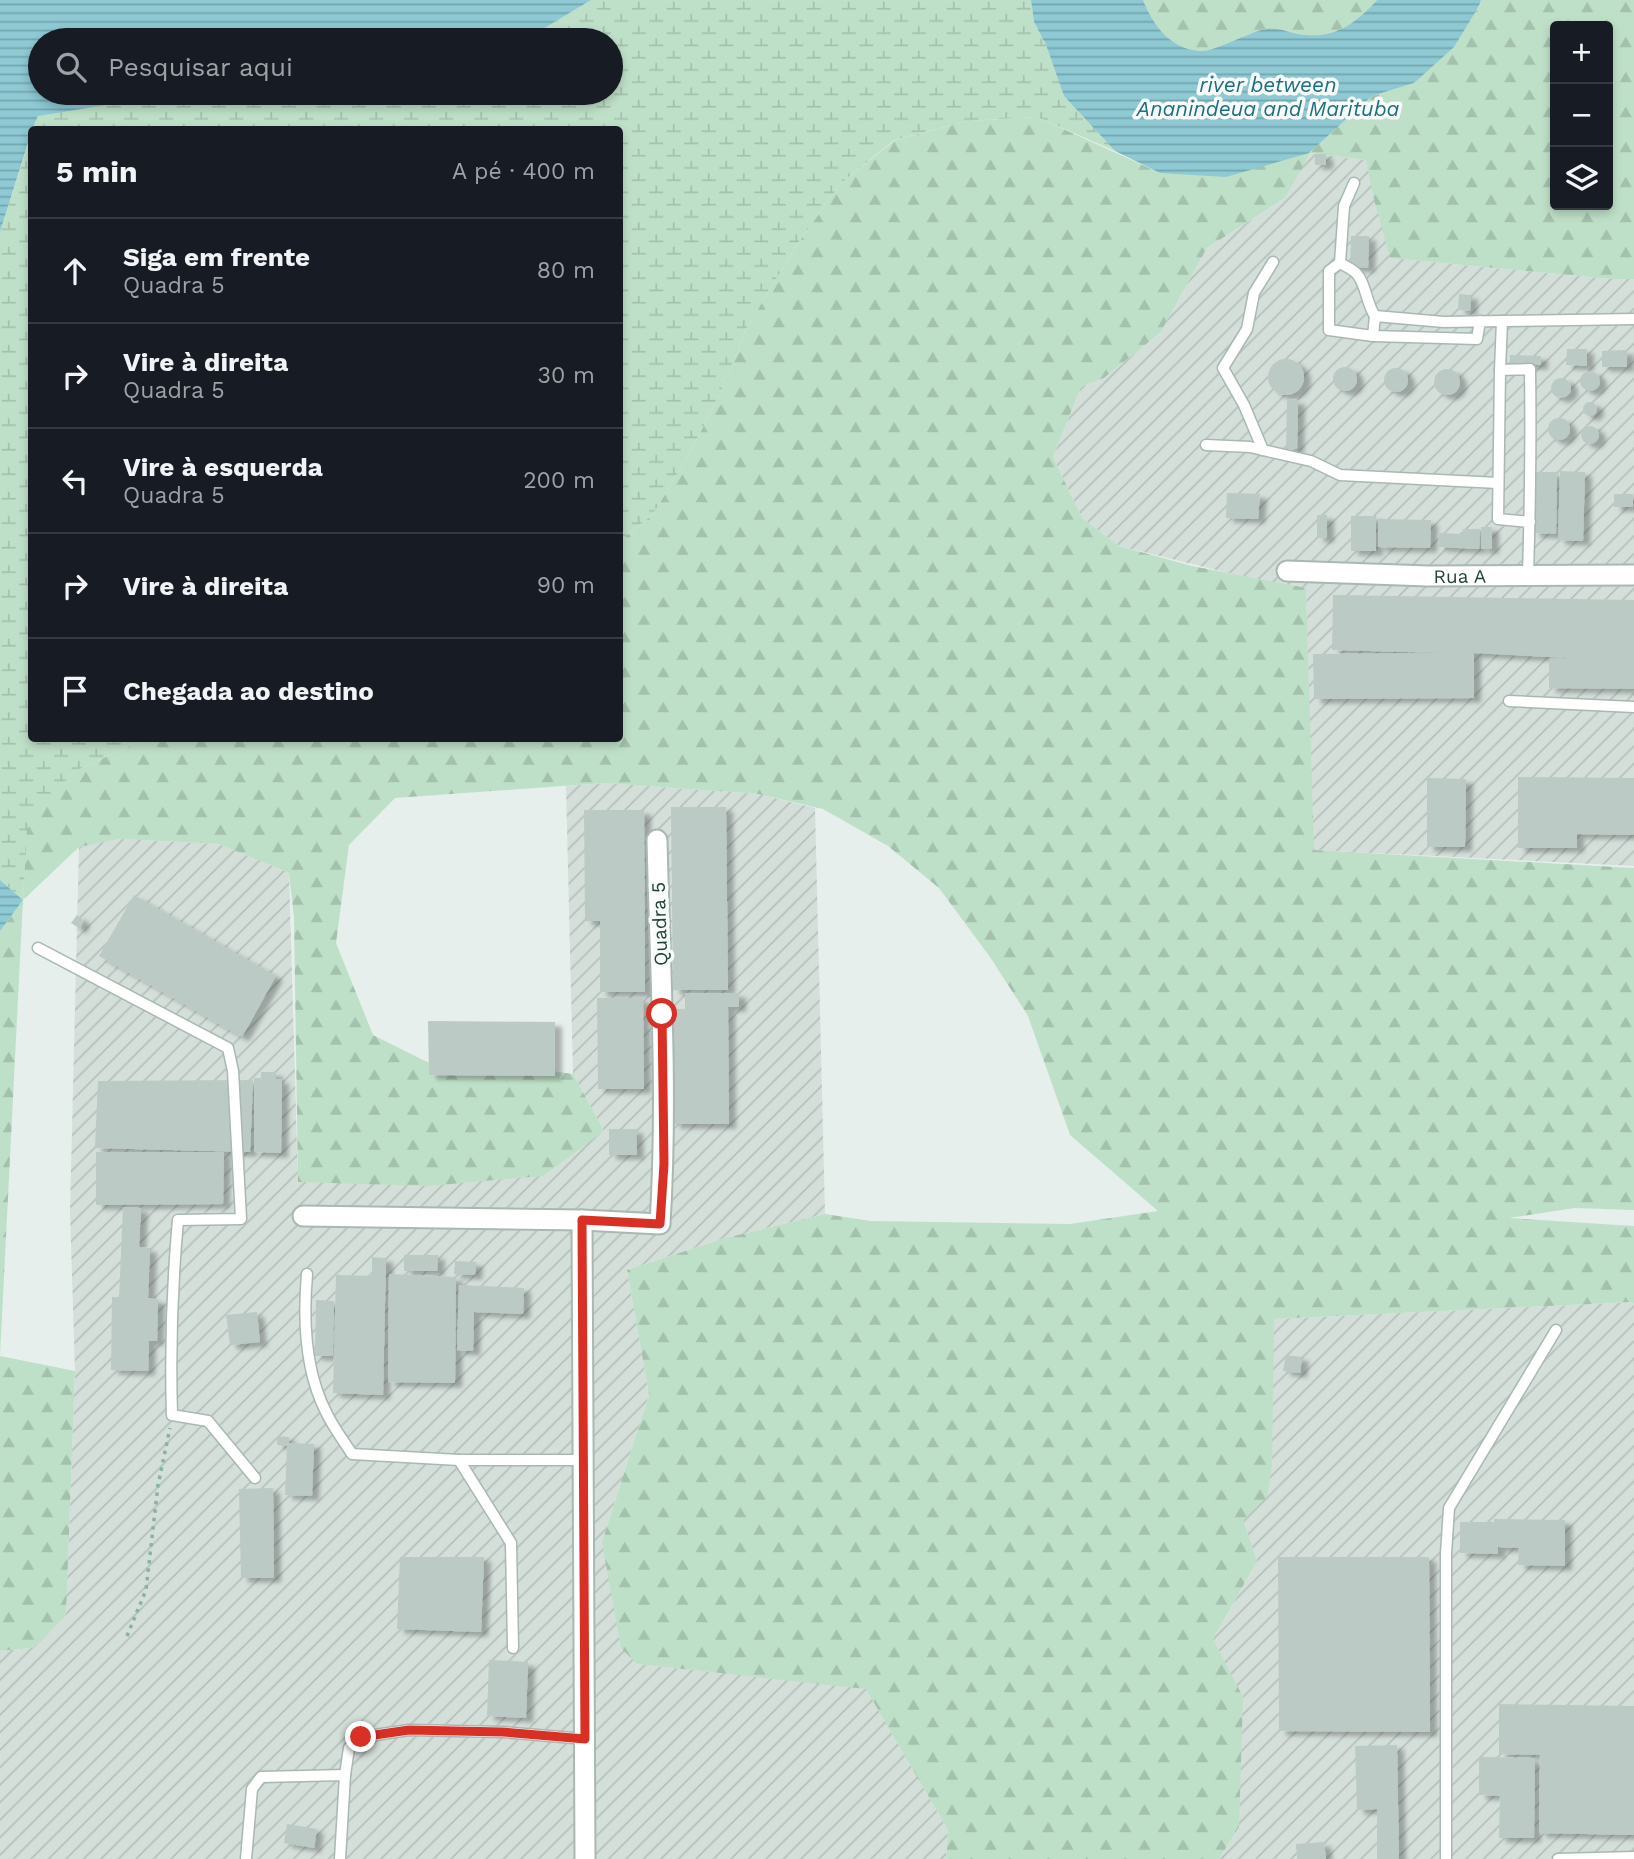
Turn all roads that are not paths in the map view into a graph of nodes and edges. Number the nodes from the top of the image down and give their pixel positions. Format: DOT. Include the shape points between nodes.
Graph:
graph roads {
  1 [pos="1354,183"];
  2 [pos="1273,262"];
  3 [pos="1340,263"];
  4 [pos="1375,316"];
  5 [pos="1634,319"];
  6 [pos="1480,321"];
  7 [pos="1502,321"];
  8 [pos="1373,336"];
  9 [pos="1500,370"];
  10 [pos="1206,445"];
  11 [pos="1264,450"];
  12 [pos="1498,483"];
  13 [pos="1530,523"];
  14 [pos="1287,571"];
  15 [pos="1634,575"];
  16 [pos="1528,576"];
  17 [pos="1509,701"];
  18 [pos="1634,707"];
  19 [pos="657,840"];
  20 [pos="37,948"];
  21 [pos="303,1216"];
  22 [pos="582,1220"];
  23 [pos="307,1274"];
  24 [pos="1556,1330"];
  25 [pos="459,1460"];
  26 [pos="583,1460"];
  27 [pos="255,1478"];
  28 [pos="513,1648"];
  29 [pos="585,1739"];
  30 [pos="345,1775"];
  31 [pos="1634,1857"];
  32 [pos="246,1859"];
  33 [pos="340,1859"];
  34 [pos="585,1859"];
  35 [pos="1446,1859"];
  36 [pos="1558,1859"];
  1 -- 3 [label="lane" via="1344,206"];
  2 -- 11 [label="lane" via="1254,293 1247,329 1223,368"];
  3 -- 4 [label="lane" via="1356,272"];
  3 -- 8 [label="lane" via="1329,271 1329,330"];
  4 -- 6 [label="lane"];
  4 -- 8 [label="lane"];
  5 -- 7 [label="lane"];
  6 -- 7 [label="lane"];
  6 -- 8 [label="lane" via="1477,339"];
  7 -- 9 [label="lane"];
  9 -- 12 [label="lane"];
  9 -- 13 [label="lane" via="1530,369"];
  10 -- 11 [label="lane"];
  11 -- 12 [label="lane" via="1311,461 1340,475"];
  12 -- 13 [label="lane" via="1498,519"];
  13 -- 16 [label="lane"];
  14 -- 16 [label="street, Rua A"];
  15 -- 16 [label="street, Rua A"];
  17 -- 18 [label="lane"];
  19 -- 22 [label="street, Quadra 5" via="664,1164 660,1224"];
  20 -- 27 [label="lane" via="228,1048 241,1219 178,1220 170,1332 172,1415 208,1422"];
  21 -- 22 [label="street, Quadra 5"];
  22 -- 26 [label="street"];
  23 -- 25 [label="lane" via="304,1303 310,1365 326,1412 352,1454"];
  24 -- 35 [label="lane" via="1449,1508"];
  25 -- 26 [label="lane"];
  25 -- 28 [label="lane" via="511,1544"];
  26 -- 29 [label="street"];
  29 -- 30 [label="lane" via="409,1730 361,1737 349,1748"];
  29 -- 34 [label="street"];
  30 -- 32 [label="lane" via="261,1777 252,1788"];
  30 -- 33 [label="lane"];
  31 -- 36 [label="lane"];
}
